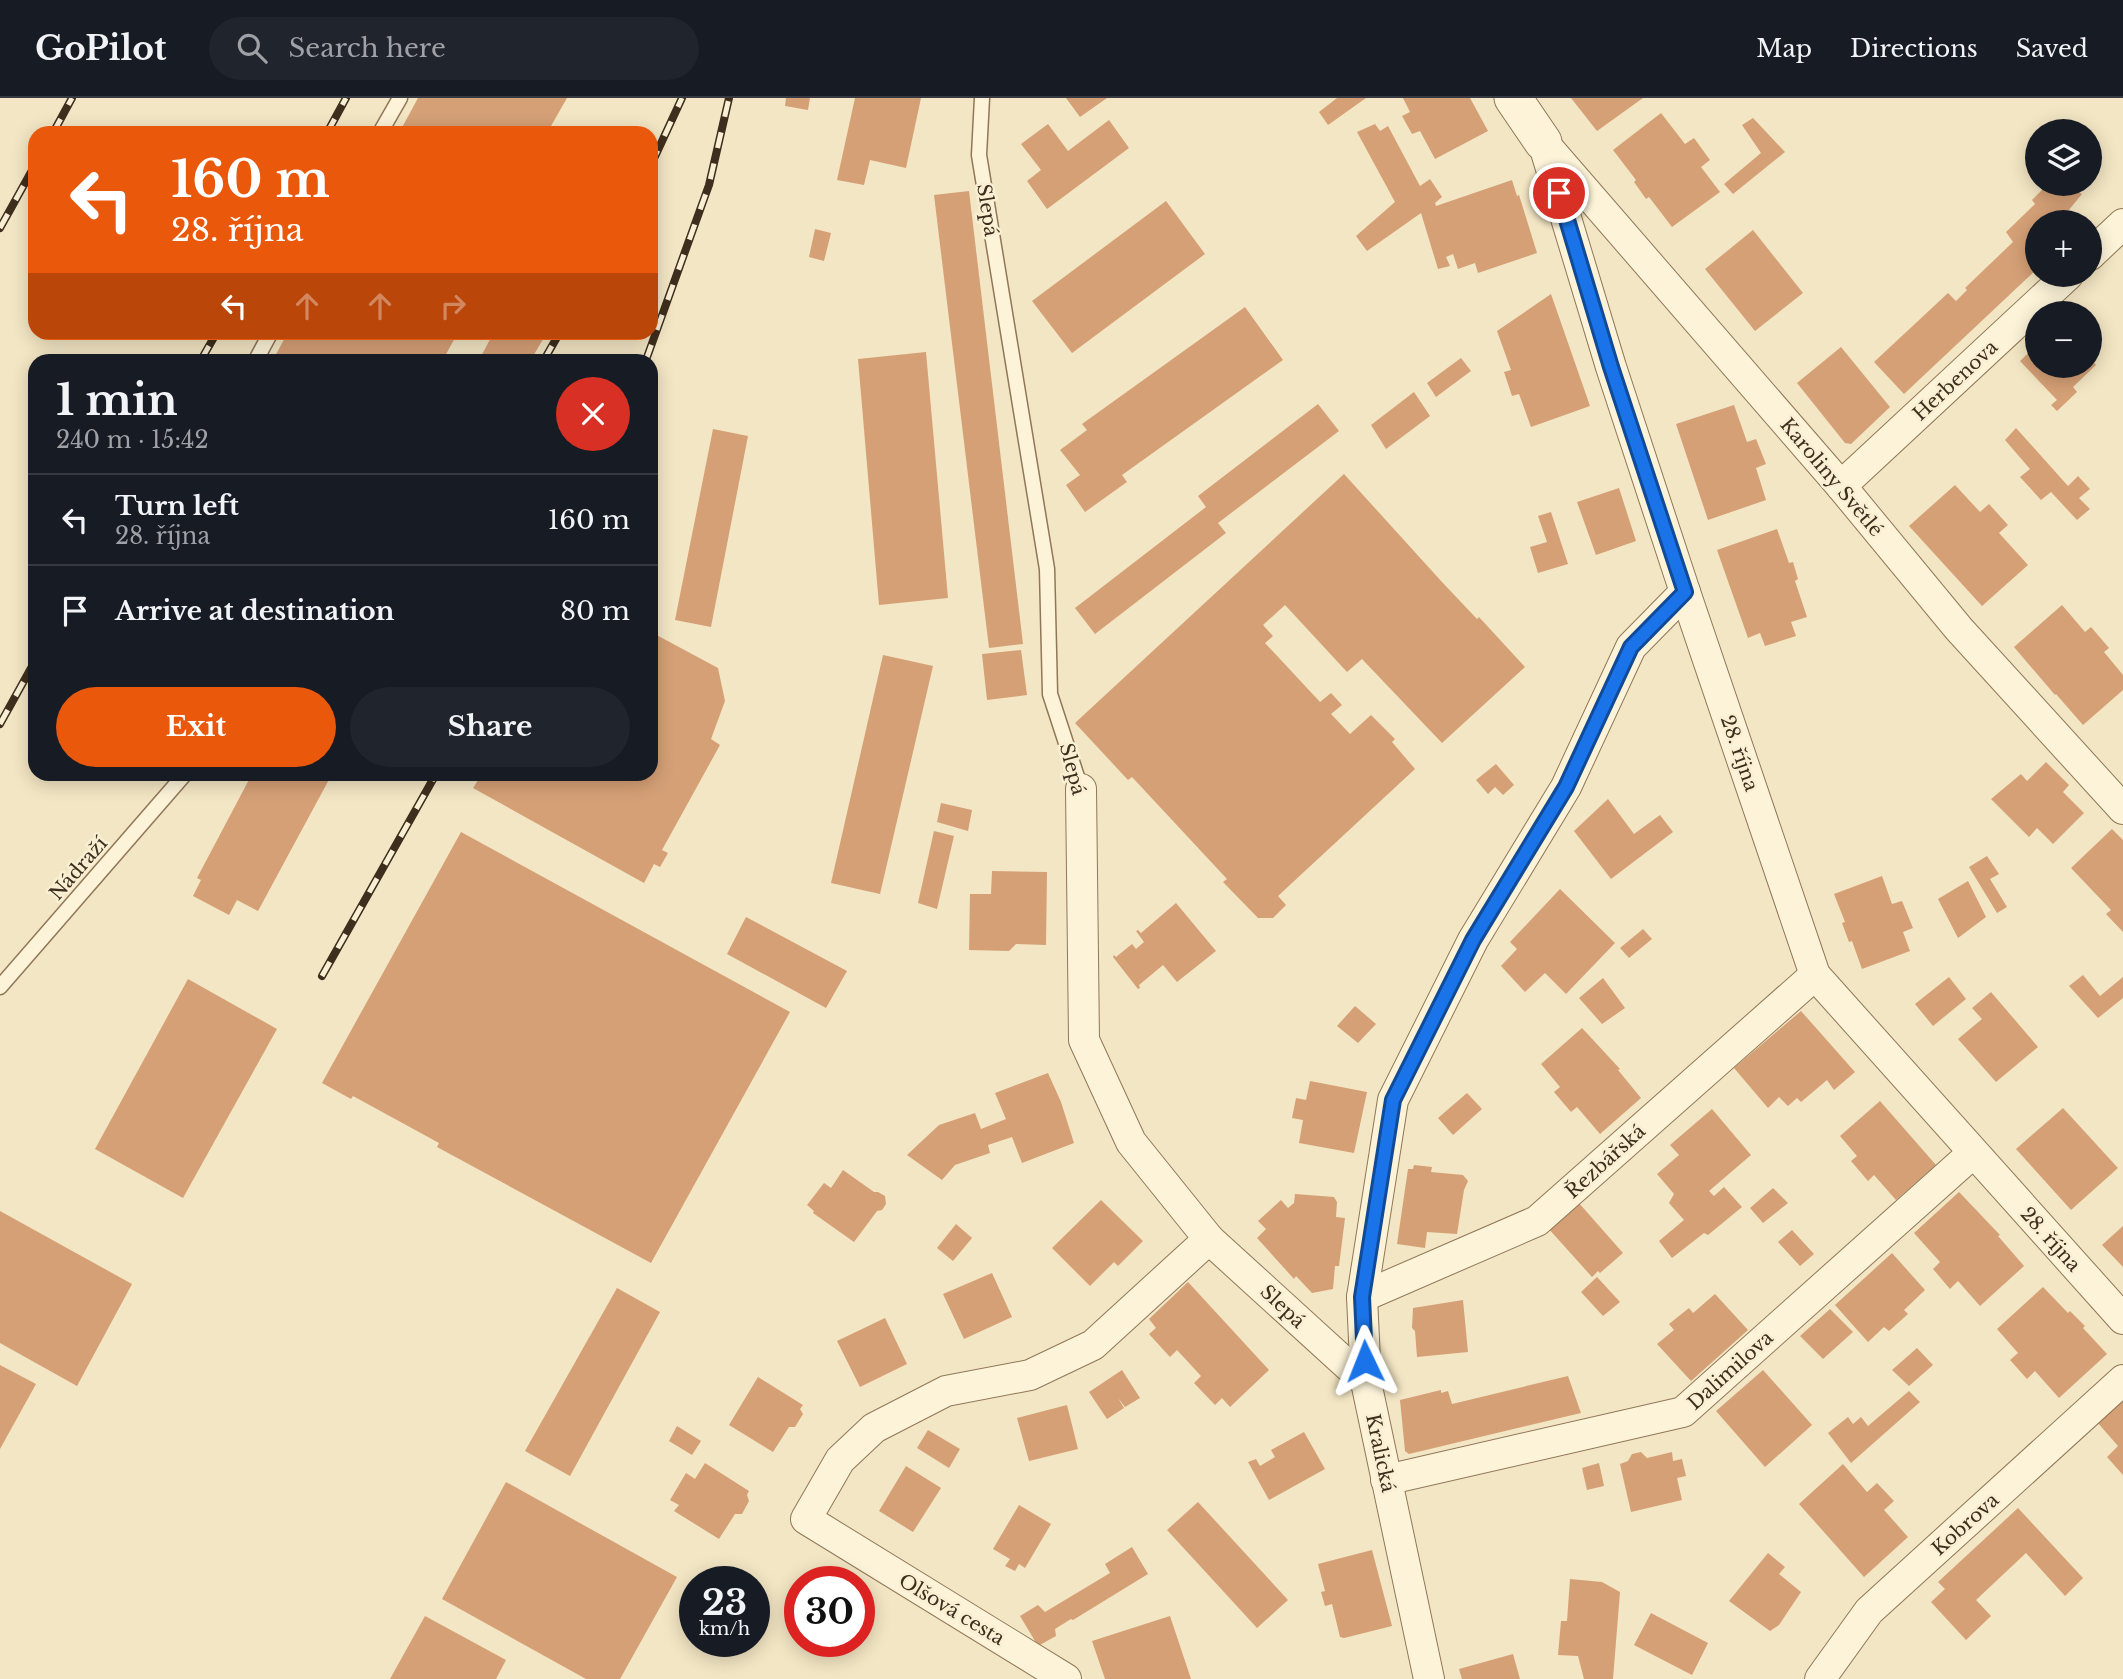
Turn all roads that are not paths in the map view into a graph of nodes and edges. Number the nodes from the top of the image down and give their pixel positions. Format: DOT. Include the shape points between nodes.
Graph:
graph roads {
  1 [pos="400,98"];
  2 [pos="982,98"];
  3 [pos="1513,98"];
  4 [pos="384,126"];
  5 [pos="1544,142"];
  6 [pos="2123,224"];
  7 [pos="2102,244"];
  8 [pos="2055,287"];
  9 [pos="1841,486"];
  10 [pos="1685,592"];
  11 [pos="180,781"];
  12 [pos="1082,789"];
  13 [pos="2123,809"];
  14 [pos="1815,975"];
  15 [pos="0,987"];
  16 [pos="1973,1153"];
  17 [pos="1209,1238"];
  18 [pos="1362,1297"];
  19 [pos="2123,1319"];
  20 [pos="2123,1380"];
  21 [pos="1366,1382"];
  22 [pos="1387,1480"];
  23 [pos="1066,1679"];
  24 [pos="1429,1679"];
  25 [pos="1820,1679"];
  1 -- 4 [label="lane"];
  2 -- 12 [label="lane, Slepá" via="979,156 1047,569 1050,694"];
  3 -- 5 [label="street, 28. října"];
  5 -- 9 [label="street, Karoliny Světlé"];
  5 -- 10 [label="street, 28. října"];
  6 -- 7 [label="street"];
  8 -- 9 [label="street, Herbenova"];
  9 -- 13 [label="street, Karoliny Světlé" via="1959,629"];
  10 -- 14 [label="street, 28. října"];
  10 -- 18 [label="street, Kralická" via="1631,647 1566,787 1473,940 1393,1100"];
  11 -- 15 [label="lane, Nádraží"];
  12 -- 17 [label="street, Slepá" via="1084,1040 1131,1142"];
  14 -- 16 [label="street, 28. října"];
  14 -- 18 [label="street, Řezbářská" via="1537,1220"];
  16 -- 19 [label="street, 28. října"];
  16 -- 22 [label="street, Dalimilova" via="1683,1412"];
  17 -- 21 [label="street, Slepá"];
  17 -- 23 [label="street, Olšová cesta" via="1093,1345 1030,1375 946,1391 874,1428 840,1460 806,1519"];
  18 -- 21 [label="street, Kralická"];
  20 -- 25 [label="street, Kobrova" via="1869,1611"];
  21 -- 22 [label="street, Kralická"];
  22 -- 24 [label="street, Kralická"];
}
